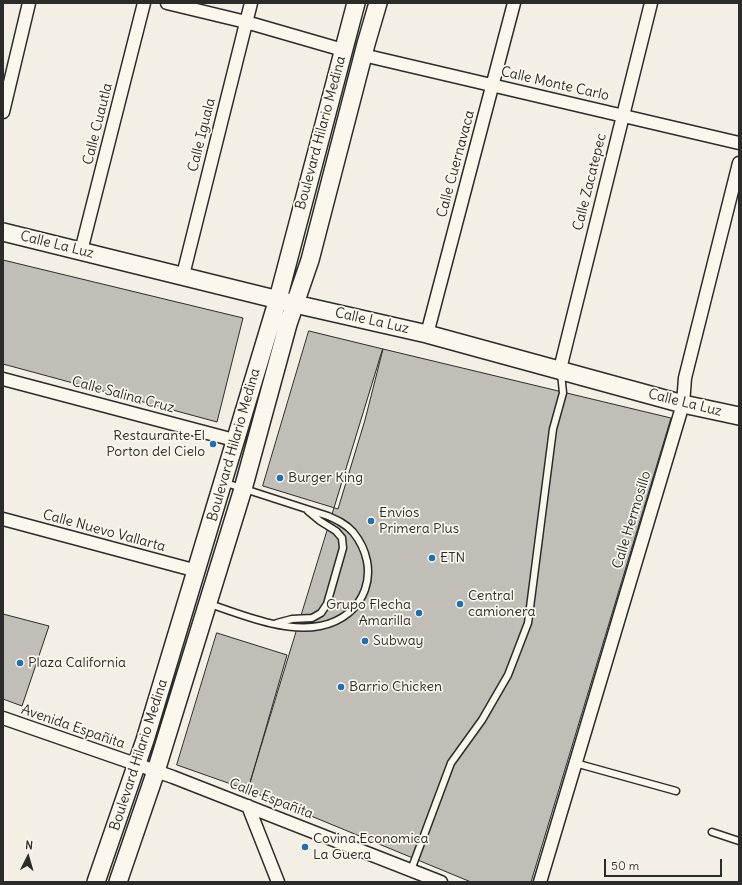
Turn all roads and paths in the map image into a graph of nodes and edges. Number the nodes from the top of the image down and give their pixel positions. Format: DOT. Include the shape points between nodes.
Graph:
graph roads {
  1 [pos="29,3"];
  2 [pos="144,3"];
  3 [pos="167,3"];
  4 [pos="250,3"];
  5 [pos="356,3"];
  6 [pos="378,3"];
  7 [pos="514,3"];
  8 [pos="650,3"];
  9 [pos="246,22"];
  10 [pos="343,50"];
  11 [pos="363,55"];
  12 [pos="492,85"];
  13 [pos="3,112"];
  14 [pos="622,115"];
  15 [pos="739,143"];
  16 [pos="739,162"];
  17 [pos="3,232"];
  18 [pos="81,251"];
  19 [pos="183,275"];
  20 [pos="278,299"];
  21 [pos="295,304"];
  22 [pos="427,334"];
  23 [pos="560,369"];
  24 [pos="3,379"];
  25 [pos="683,404"];
  26 [pos="739,416"];
  27 [pos="234,440"];
  28 [pos="223,482"];
  29 [pos="243,489"];
  30 [pos="308,510"];
  31 [pos="3,519"];
  32 [pos="197,571"];
  33 [pos="208,604"];
  34 [pos="276,624"];
  35 [pos="3,718"];
  36 [pos="575,763"];
  37 [pos="137,765"];
  38 [pos="156,771"];
  39 [pos="676,790"];
  40 [pos="248,806"];
  41 [pos="712,832"];
  42 [pos="739,841"];
  43 [pos="411,870"];
  44 [pos="96,882"];
  45 [pos="118,882"];
  46 [pos="278,882"];
  47 [pos="441,882"];
  48 [pos="540,882"];
  1 -- 13 [label="street"];
  2 -- 18 [label="street, Calle Cuautla"];
  3 -- 9 [label="street"];
  4 -- 9 [label="street, Calle Iguala"];
  5 -- 10 [label="main road, Boulevard Hilario Medina"];
  6 -- 11 [label="main road, Boulevard Hilario Medina"];
  7 -- 12 [label="street, Calle Cuernavaca"];
  8 -- 14 [label="street, Calle Zacatepec"];
  9 -- 10 [label="street"];
  9 -- 19 [label="street, Calle Iguala"];
  10 -- 20 [label="main road, Boulevard Hilario Medina"];
  11 -- 12 [label="street, Calle Monte Carlo"];
  11 -- 21 [label="main road, Boulevard Hilario Medina" via="310,260"];
  12 -- 14 [label="street, Calle Monte Carlo"];
  12 -- 22 [label="street, Calle Cuernavaca"];
  14 -- 15 [label="street, Calle Monte Carlo"];
  14 -- 23 [label="street, Calle Zacatepec"];
  16 -- 25 [label="street, Calle Hermosillo" via="685,378"];
  17 -- 18 [label="main road, Calle La Luz"];
  18 -- 19 [label="main road, Calle La Luz"];
  19 -- 20 [label="main road, Calle La Luz"];
  20 -- 21 [label="main road, Calle La Luz"];
  20 -- 27 [label="main road, Boulevard Hilario Medina"];
  21 -- 22 [label="main road, Calle La Luz"];
  21 -- 29 [label="main road, Boulevard Hilario Medina"];
  22 -- 23 [label="main road, Calle La Luz"];
  23 -- 25 [label="main road, Calle La Luz"];
  23 -- 43 [label="lane" via="563,393 553,429 528,623 508,675 482,720 451,763"];
  24 -- 27 [label="street, Calle Salina Cruz"];
  25 -- 26 [label="main road, Calle La Luz"];
  25 -- 36 [label="street, Calle Hermosillo"];
  27 -- 28 [label="main road, Boulevard Hilario Medina"];
  28 -- 29 [label="lane"];
  28 -- 32 [label="main road, Boulevard Hilario Medina"];
  29 -- 30 [label="lane"];
  29 -- 33 [label="main road, Boulevard Hilario Medina"];
  30 -- 34 [label="lane" via="336,531 342,538 343,548 327,604 321,613 312,618 292,618"];
  30 -- 34 [label="lane" via="337,520 352,531 366,559 368,580 365,591 355,609 334,622 309,628"];
  31 -- 32 [label="street, Calle Nuevo Vallarta"];
  32 -- 37 [label="main road, Boulevard Hilario Medina"];
  33 -- 34 [label="lane"];
  33 -- 38 [label="main road, Boulevard Hilario Medina"];
  35 -- 37 [label="street, Avenida Españita"];
  36 -- 39 [label="lane"];
  36 -- 48 [label="street, Calle Hermosillo"];
  37 -- 38 [label="street, Avenida Españita"];
  37 -- 44 [label="main road, Boulevard Hilario Medina"];
  38 -- 40 [label="street, Calle Españita"];
  38 -- 45 [label="main road, Boulevard Hilario Medina"];
  40 -- 43 [label="street, Calle Españita"];
  40 -- 46 [label="street"];
  41 -- 42 [label="lane"];
  43 -- 47 [label="street, Calle Españita"];
}
